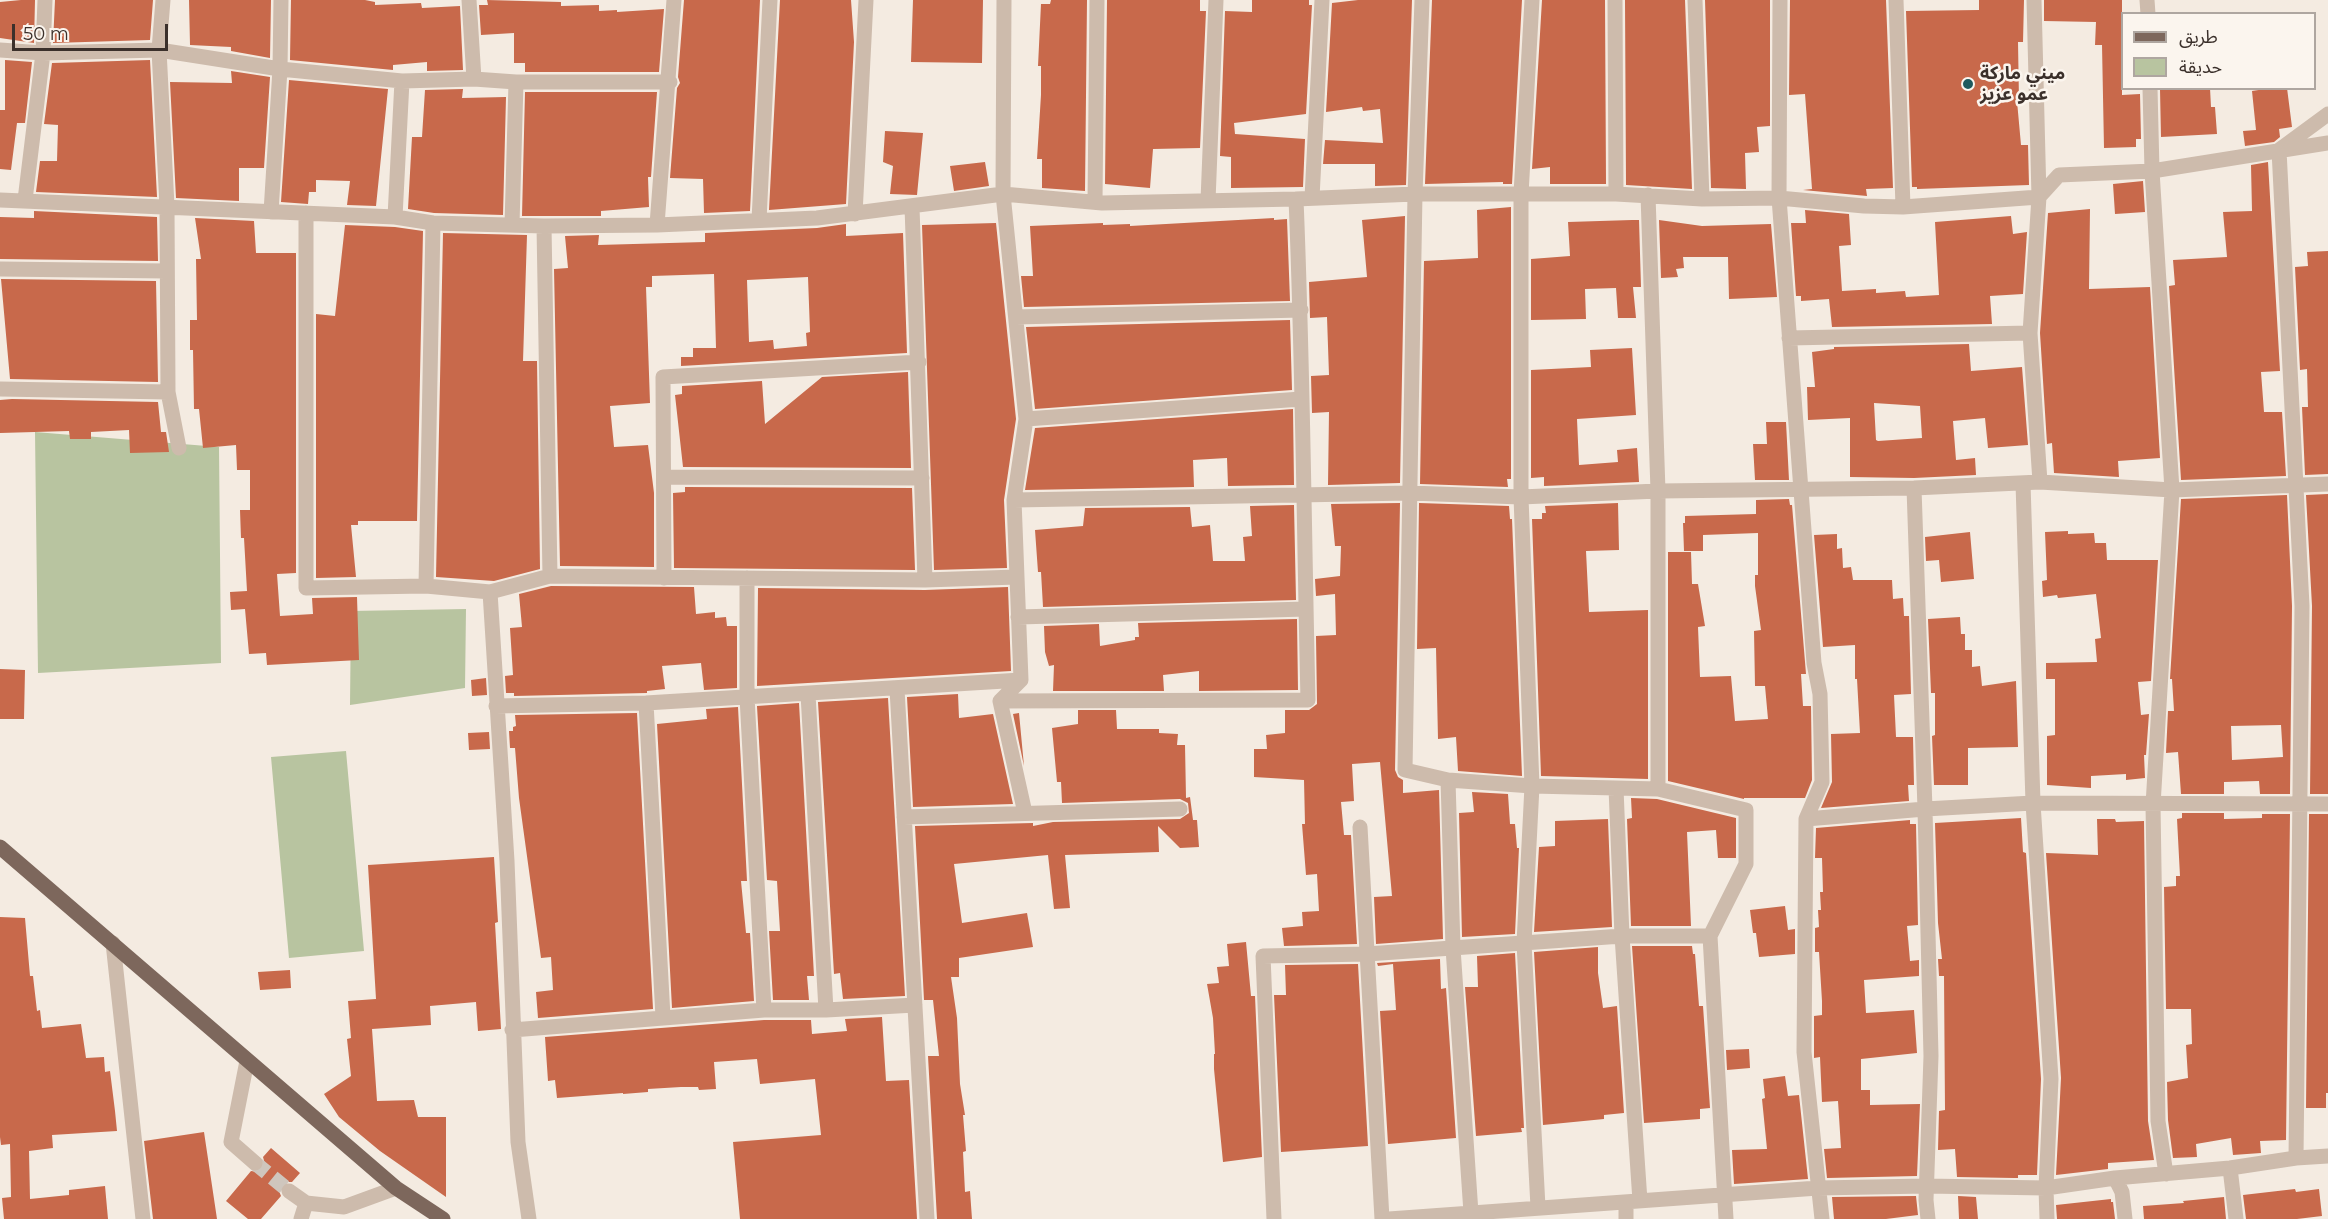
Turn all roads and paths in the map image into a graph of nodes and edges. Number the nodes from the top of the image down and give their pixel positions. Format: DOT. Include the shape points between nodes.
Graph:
graph roads {
  1 [pos="45,0"];
  2 [pos="163,0"];
  3 [pos="281,0"];
  4 [pos="469,0"];
  5 [pos="665,0"];
  6 [pos="674,0"];
  7 [pos="770,0"];
  8 [pos="866,0"];
  9 [pos="1004,0"];
  10 [pos="1097,0"];
  11 [pos="1216,0"];
  12 [pos="1322,0"];
  13 [pos="1422,0"];
  14 [pos="1532,0"];
  15 [pos="1616,0"];
  16 [pos="1695,0"];
  17 [pos="1780,0"];
  18 [pos="1896,0"];
  19 [pos="2034,0"];
  20 [pos="0,50"];
  21 [pos="159,50"];
  22 [pos="42,53"];
  23 [pos="280,69"];
  24 [pos="474,79"];
  25 [pos="402,81"];
  26 [pos="516,82"];
  27 [pos="670,82"];
  28 [pos="2150,90"];
  29 [pos="2328,114"];
  30 [pos="2328,143"];
  31 [pos="2279,150"];
  32 [pos="2152,171"];
  33 [pos="1003,194"];
  34 [pos="1416,194"];
  35 [pos="1521,194"];
  36 [pos="1616,194"];
  37 [pos="1648,195"];
  38 [pos="2039,197"];
  39 [pos="1312,198"];
  40 [pos="1779,198"];
  41 [pos="1296,199"];
  42 [pos="1702,199"];
  43 [pos="0,200"];
  44 [pos="25,200"];
  45 [pos="1208,201"];
  46 [pos="1095,202"];
  47 [pos="167,206"];
  48 [pos="912,207"];
  49 [pos="1903,207"];
  50 [pos="271,212"];
  51 [pos="306,213"];
  52 [pos="855,214"];
  53 [pos="394,217"];
  54 [pos="759,220"];
  55 [pos="433,223"];
  56 [pos="512,225"];
  57 [pos="657,225"];
  58 [pos="544,226"];
  59 [pos="0,269"];
  60 [pos="166,271"];
  61 [pos="1301,310"];
  62 [pos="1016,317"];
  63 [pos="2030,333"];
  64 [pos="1789,338"];
  65 [pos="919,362"];
  66 [pos="0,389"];
  67 [pos="168,392"];
  68 [pos="1301,399"];
  69 [pos="1026,419"];
  70 [pos="178,448"];
  71 [pos="664,477"];
  72 [pos="922,478"];
  73 [pos="2040,482"];
  74 [pos="2024,483"];
  75 [pos="2328,484"];
  76 [pos="2296,485"];
  77 [pos="1914,488"];
  78 [pos="2172,490"];
  79 [pos="1659,491"];
  80 [pos="1800,491"];
  81 [pos="1410,493"];
  82 [pos="1303,495"];
  83 [pos="1521,497"];
  84 [pos="1014,500"];
  85 [pos="550,576"];
  86 [pos="1017,577"];
  87 [pos="664,578"];
  88 [pos="747,578"];
  89 [pos="925,580"];
  90 [pos="426,586"];
  91 [pos="489,592"];
  92 [pos="1306,609"];
  93 [pos="1018,617"];
  94 [pos="1021,680"];
  95 [pos="897,689"];
  96 [pos="808,694"];
  97 [pos="747,697"];
  98 [pos="1000,701"];
  99 [pos="646,703"];
  100 [pos="496,706"];
  101 [pos="1448,780"];
  102 [pos="1532,786"];
  103 [pos="1616,788"];
  104 [pos="1658,789"];
  105 [pos="2033,803"];
  106 [pos="2328,804"];
  107 [pos="2153,805"];
  108 [pos="2301,805"];
  109 [pos="1180,809"];
  110 [pos="1925,809"];
  111 [pos="1025,813"];
  112 [pos="904,817"];
  113 [pos="1806,819"];
  114 [pos="1359,827"];
  115 [pos="0,847"];
  116 [pos="1622,936"];
  117 [pos="1710,936"];
  118 [pos="113,944"];
  119 [pos="1524,944"];
  120 [pos="1453,948"];
  121 [pos="1367,954"];
  122 [pos="915,1005"];
  123 [pos="764,1010"];
  124 [pos="826,1010"];
  125 [pos="663,1017"];
  126 [pos="512,1030"];
  127 [pos="247,1061"];
  128 [pos="2328,1156"];
  129 [pos="2296,1158"];
  130 [pos="255,1163"];
  131 [pos="2230,1168"];
  132 [pos="2166,1174"];
  133 [pos="2115,1178"];
  134 [pos="1926,1186"];
  135 [pos="396,1188"];
  136 [pos="1818,1188"];
  137 [pos="2046,1188"];
  138 [pos="289,1191"];
  139 [pos="1724,1196"];
  140 [pos="1633,1202"];
  141 [pos="306,1203"];
  142 [pos="1538,1207"];
  143 [pos="1471,1214"];
  144 [pos="144,1219"];
  145 [pos="301,1219"];
  146 [pos="442,1219"];
  147 [pos="529,1219"];
  148 [pos="927,1219"];
  149 [pos="1274,1219"];
  150 [pos="1382,1219"];
  151 [pos="1389,1219"];
  152 [pos="1626,1219"];
  153 [pos="1726,1219"];
  154 [pos="1822,1219"];
  155 [pos="1928,1219"];
  156 [pos="2047,1219"];
  157 [pos="2125,1219"];
  158 [pos="2236,1219"];
  1 -- 22 [label="street"];
  2 -- 21 [label="street"];
  3 -- 23 [label="street"];
  4 -- 24 [label="street"];
  5 -- 6 [label="street"];
  6 -- 27 [label="street"];
  7 -- 54 [label="street"];
  8 -- 52 [label="street"];
  9 -- 33 [label="street"];
  10 -- 46 [label="street"];
  11 -- 45 [label="street"];
  12 -- 39 [label="street"];
  13 -- 34 [label="street"];
  14 -- 35 [label="street"];
  15 -- 36 [label="street"];
  16 -- 42 [label="street"];
  17 -- 40 [label="street"];
  18 -- 49 [label="street"];
  19 -- 38 [label="street"];
  20 -- 22 [label="street"];
  21 -- 22 [label="street"];
  21 -- 23 [label="street"];
  21 -- 47 [label="street"];
  22 -- 44 [label="street"];
  23 -- 25 [label="street"];
  23 -- 50 [label="street"];
  24 -- 25 [label="street"];
  24 -- 26 [label="street"];
  25 -- 53 [label="street"];
  26 -- 27 [label="street"];
  26 -- 56 [label="street"];
  27 -- 57 [label="street"];
  28 -- 32 [label="street"];
  29 -- 31 [label="street"];
  30 -- 31 [label="street"];
  31 -- 32 [label="street"];
  31 -- 76 [label="street"];
  32 -- 38 [label="street" via="2059,175"];
  32 -- 78 [label="street"];
  33 -- 46 [label="street"];
  33 -- 48 [label="street"];
  33 -- 62 [label="street"];
  34 -- 35 [label="street"];
  34 -- 39 [label="street"];
  34 -- 81 [label="street"];
  35 -- 36 [label="street"];
  35 -- 83 [label="street"];
  36 -- 37 [label="street"];
  37 -- 42 [label="street"];
  37 -- 79 [label="street"];
  38 -- 49 [label="street"];
  38 -- 63 [label="street"];
  39 -- 41 [label="street"];
  40 -- 42 [label="street"];
  40 -- 49 [label="street"];
  40 -- 64 [label="street"];
  41 -- 45 [label="street"];
  41 -- 61 [label="street"];
  43 -- 44 [label="street"];
  44 -- 47 [label="street"];
  45 -- 46 [label="street"];
  47 -- 50 [label="street"];
  47 -- 60 [label="street"];
  48 -- 52 [label="street"];
  48 -- 65 [label="street"];
  50 -- 51 [label="street"];
  51 -- 53 [label="street"];
  51 -- 90 [label="street" via="306,588"];
  52 -- 54 [label="street"];
  53 -- 55 [label="street"];
  54 -- 57 [label="street"];
  55 -- 56 [label="street"];
  55 -- 90 [label="street"];
  56 -- 58 [label="street"];
  57 -- 58 [label="street"];
  58 -- 85 [label="street"];
  59 -- 60 [label="street"];
  60 -- 67 [label="street"];
  61 -- 62 [label="street"];
  61 -- 68 [label="street"];
  62 -- 69 [label="street"];
  63 -- 64 [label="street"];
  63 -- 73 [label="street"];
  64 -- 80 [label="street"];
  65 -- 71 [label="street" via="663,377"];
  65 -- 72 [label="street"];
  66 -- 67 [label="street"];
  67 -- 70 [label="street"];
  68 -- 69 [label="street"];
  68 -- 82 [label="street"];
  69 -- 84 [label="street"];
  71 -- 72 [label="street"];
  71 -- 87 [label="street"];
  72 -- 89 [label="street"];
  73 -- 74 [label="street"];
  73 -- 78 [label="street"];
  74 -- 77 [label="street"];
  74 -- 105 [label="street"];
  75 -- 76 [label="street"];
  76 -- 78 [label="street"];
  76 -- 108 [label="street" via="2302,606"];
  77 -- 80 [label="street"];
  77 -- 110 [label="street"];
  78 -- 107 [label="street"];
  79 -- 80 [label="street"];
  79 -- 83 [label="street"];
  79 -- 104 [label="street"];
  80 -- 113 [label="street" via="1822,731 1822,782"];
  81 -- 82 [label="street"];
  81 -- 83 [label="street"];
  81 -- 101 [label="street" via="1405,770"];
  82 -- 84 [label="street"];
  82 -- 92 [label="street"];
  83 -- 102 [label="street"];
  84 -- 86 [label="street"];
  85 -- 87 [label="street"];
  85 -- 91 [label="street"];
  86 -- 89 [label="street"];
  86 -- 93 [label="street"];
  87 -- 88 [label="street"];
  88 -- 89 [label="street"];
  88 -- 97 [label="street"];
  90 -- 91 [label="street"];
  91 -- 100 [label="street"];
  92 -- 93 [label="street"];
  92 -- 98 [label="street" via="1308,700"];
  93 -- 94 [label="street"];
  94 -- 95 [label="street"];
  94 -- 98 [label="street"];
  95 -- 96 [label="street"];
  95 -- 112 [label="street"];
  96 -- 97 [label="street"];
  96 -- 124 [label="street"];
  97 -- 99 [label="street"];
  97 -- 123 [label="street"];
  98 -- 111 [label="street"];
  99 -- 100 [label="street"];
  99 -- 125 [label="street"];
  100 -- 126 [label="street" via="507,861"];
  101 -- 102 [label="street"];
  101 -- 120 [label="street"];
  102 -- 103 [label="street"];
  102 -- 119 [label="street"];
  103 -- 104 [label="street"];
  103 -- 116 [label="street"];
  104 -- 117 [label="street" via="1746,810 1746,864"];
  105 -- 107 [label="street"];
  105 -- 110 [label="street"];
  105 -- 137 [label="street" via="2051,1079"];
  106 -- 108 [label="street"];
  107 -- 108 [label="street"];
  107 -- 132 [label="street" via="2158,1121"];
  108 -- 129 [label="street"];
  109 -- 111 [label="street"];
  110 -- 113 [label="street"];
  110 -- 134 [label="street" via="1931,1056"];
  111 -- 112 [label="street"];
  112 -- 122 [label="street"];
  113 -- 136 [label="street" via="1804,1053"];
  114 -- 121 [label="street"];
  115 -- 118 [label="main road"];
  116 -- 117 [label="street"];
  116 -- 119 [label="street"];
  116 -- 140 [label="street"];
  117 -- 139 [label="street"];
  118 -- 127 [label="main road"];
  118 -- 144 [label="street"];
  119 -- 120 [label="street"];
  119 -- 142 [label="street"];
  120 -- 121 [label="street"];
  120 -- 143 [label="street"];
  121 -- 149 [label="street" via="1263,956"];
  121 -- 150 [label="street"];
  122 -- 124 [label="street"];
  122 -- 148 [label="street"];
  123 -- 124 [label="street"];
  123 -- 125 [label="street"];
  125 -- 126 [label="street"];
  126 -- 147 [label="street" via="518,1142"];
  127 -- 130 [label="street" via="231,1142"];
  127 -- 135 [label="main road"];
  128 -- 129 [label="street"];
  129 -- 131 [label="street"];
  131 -- 132 [label="street"];
  131 -- 158 [label="street"];
  132 -- 133 [label="street"];
  133 -- 137 [label="street"];
  133 -- 157 [label="street" via="2122,1192"];
  134 -- 136 [label="street"];
  134 -- 137 [label="street"];
  134 -- 155 [label="street"];
  135 -- 141 [label="street" via="344,1208"];
  135 -- 146 [label="main road"];
  136 -- 139 [label="street"];
  136 -- 154 [label="street"];
  137 -- 156 [label="street"];
  138 -- 141 [label="street"];
  139 -- 140 [label="street"];
  139 -- 153 [label="street"];
  140 -- 142 [label="street"];
  140 -- 152 [label="street"];
  141 -- 145 [label="street"];
  142 -- 143 [label="street"];
  143 -- 151 [label="street"];
}
